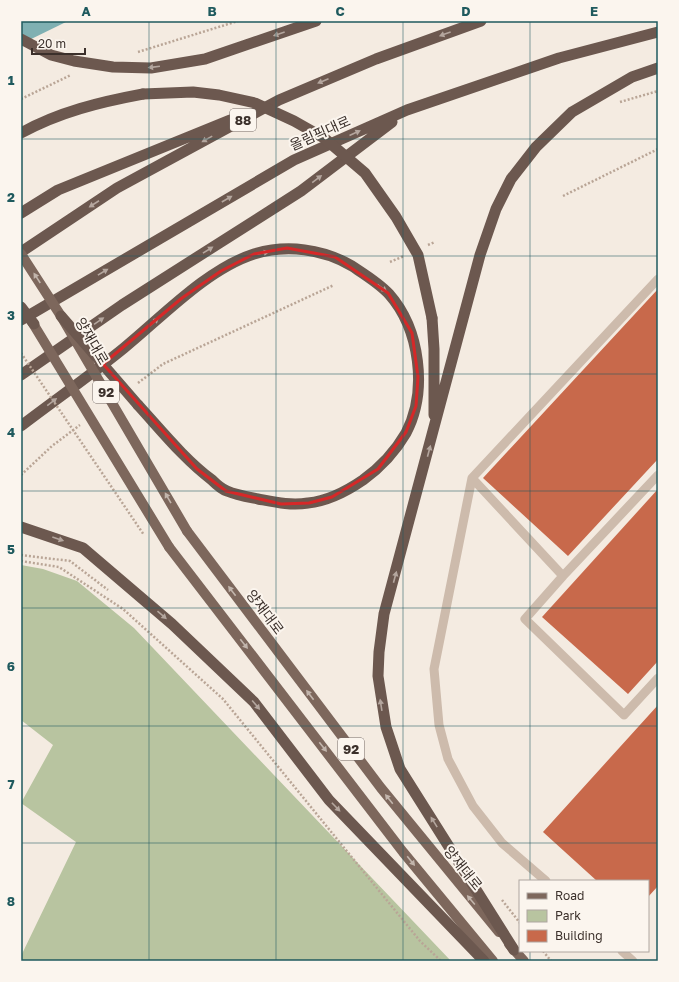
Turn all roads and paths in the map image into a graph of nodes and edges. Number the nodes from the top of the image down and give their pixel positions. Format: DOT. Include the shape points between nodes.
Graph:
graph roads {
  1 [pos="316,21"];
  2 [pos="481,21"];
  3 [pos="658,32"];
  4 [pos="21,39"];
  5 [pos="658,68"];
  6 [pos="279,100"];
  7 [pos="407,110"];
  8 [pos="21,133"];
  9 [pos="658,149"];
  10 [pos="563,196"];
  11 [pos="21,213"];
  12 [pos="21,253"];
  13 [pos="658,279"];
  14 [pos="334,285"];
  15 [pos="21,303"];
  16 [pos="21,307"];
  17 [pos="61,316"];
  18 [pos="21,320"];
  19 [pos="34,324"];
  20 [pos="21,354"];
  21 [pos="21,374"];
  22 [pos="132,387"];
  23 [pos="82,423"];
  24 [pos="21,426"];
  25 [pos="434,432"];
  26 [pos="21,475"];
  27 [pos="658,475"];
  28 [pos="472,478"];
  29 [pos="21,527"];
  30 [pos="147,540"];
  31 [pos="21,555"];
  32 [pos="21,561"];
  33 [pos="563,576"];
  34 [pos="111,593"];
  35 [pos="658,678"];
  36 [pos="545,880"];
  37 [pos="514,950"];
  38 [pos="544,952"];
  39 [pos="623,952"];
  40 [pos="441,961"];
  41 [pos="484,961"];
  42 [pos="493,961"];
  43 [pos="524,961"];
  44 [pos="551,961"];
  45 [pos="632,961"];
  1 -- 4 [label="highway, one-way, bridge" via="205,59 151,68 112,67 74,61 51,54"];
  2 -- 6 [label="highway, 88, one-way" via="376,59"];
  3 -- 7 [label="highway, 올림픽대로" via="559,58"];
  5 -- 25 [label="highway" via="632,77 572,112 536,147 511,179 496,209 480,255"];
  6 -- 11 [label="highway" via="58,190"];
  6 -- 12 [label="highway, 88, one-way" via="117,188"];
  18 -- 7 [label="highway, 올림픽대로, one-way" via="294,160"];
  21 -- 7 [label="highway, one-way" via="128,301 302,191"];
  8 -- 25 [label="highway, bridge" via="68,112 106,101 143,94 193,92 219,94 255,102 324,138 365,173 418,254 432,318"];
  9 -- 10 [label="path"];
  17 -- 12 [label="main road, 양재대로 / 92, one-way, bridge"];
  13 -- 28 [label="lane"];
  14 -- 22 [label="path" via="163,364"];
  15 -- 19 [label="main road, bridge"];
  16 -- 19 [label="highway, bridge"];
  24 -- 17 [label="highway, one-way, bridge" via="124,348 182,298 221,271 254,254 287,248 336,257 388,293 412,333 418,377 416,406 406,432 394,452 378,469 332,497 309,504 281,504 226,491 197,469 138,405"];
  37 -- 17 [label="main road, 양재대로 / 92, one-way, bridge" via="381,788 187,531"];
  19 -- 42 [label="main road, 92, one-way, bridge" via="169,547 403,852"];
  20 -- 30 [label="path, bridge"];
  23 -- 26 [label="path"];
  37 -- 25 [label="highway, one-way" via="400,770 381,706 378,676 384,614"];
  27 -- 33 [label="lane"];
  28 -- 33 [label="lane"];
  28 -- 36 [label="lane" via="434,669 439,725 448,759 473,806 502,843"];
  29 -- 41 [label="highway, one-way" via="83,548 194,645 254,702 329,800"];
  31 -- 34 [label="path" via="70,561"];
  32 -- 40 [label="path" via="59,567 123,608 223,699 420,941"];
  33 -- 35 [label="lane" via="525,619 624,716"];
  37 -- 43 [label="main road, 양재대로 / 92"];
  38 -- 44 [label="path"];
  39 -- 45 [label="lane"];
}
